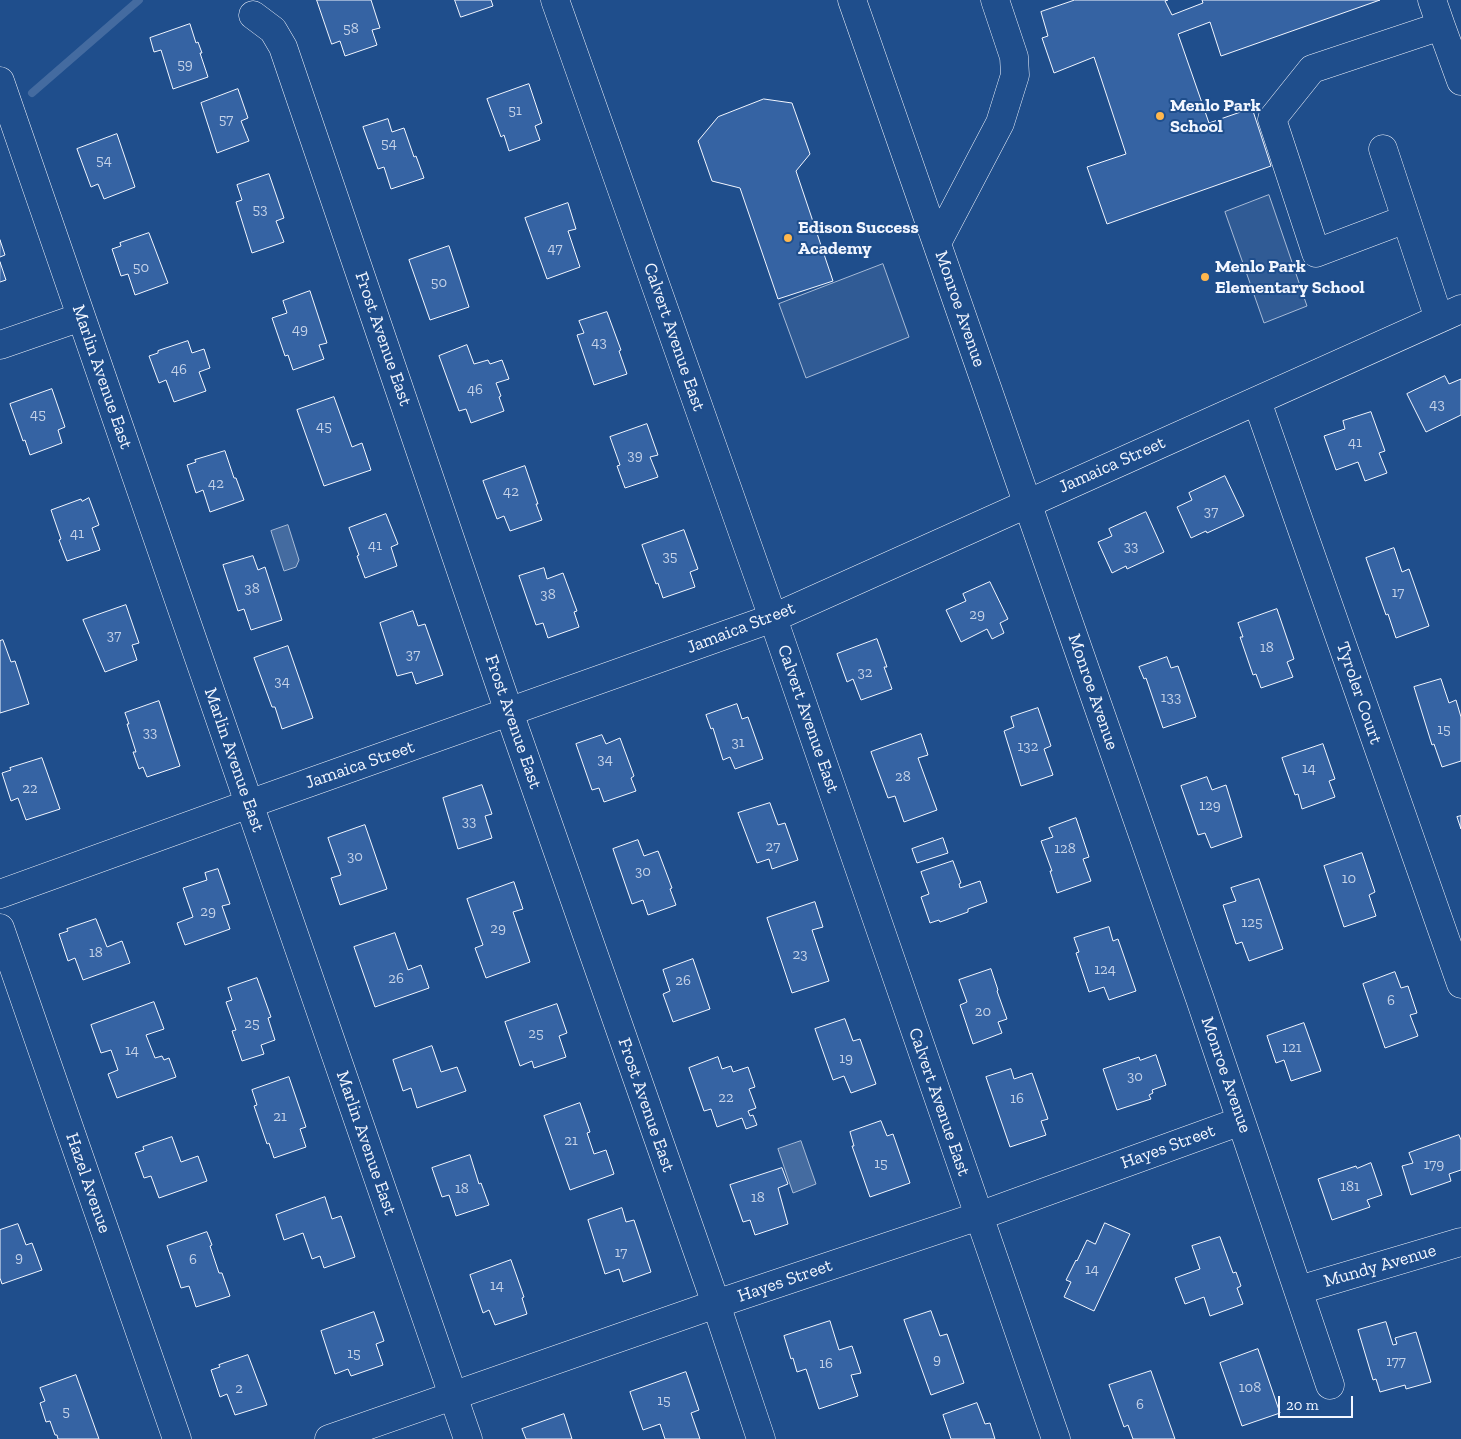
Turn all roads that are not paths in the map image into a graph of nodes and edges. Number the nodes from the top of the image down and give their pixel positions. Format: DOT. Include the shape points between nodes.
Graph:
graph roads {
  1 [pos="555,0"];
  2 [pos="852,0"];
  3 [pos="995,0"];
  4 [pos="1432,0"];
  5 [pos="253,15"];
  6 [pos="1441,26"];
  7 [pos="0,81"];
  8 [pos="1461,81"];
  9 [pos="1383,149"];
  10 [pos="1406,219"];
  11 [pos="937,243"];
  12 [pos="1450,314"];
  13 [pos="81,317"];
  14 [pos="0,345"];
  15 [pos="1258,401"];
  16 [pos="1027,503"];
  17 [pos="773,618"];
  18 [pos="509,712"];
  19 [pos="249,804"];
  20 [pos="0,894"];
  21 [pos="0,928"];
  22 [pos="1461,984"];
  23 [pos="1241,1121"];
  24 [pos="978,1216"];
  25 [pos="1461,1242"];
  26 [pos="1299,1290"];
  27 [pos="716,1304"];
  28 [pos="1330,1385"];
  29 [pos="453,1395"];
  30 [pos="177,1439"];
  31 [pos="329,1439"];
  32 [pos="468,1439"];
  33 [pos="761,1439"];
  34 [pos="1056,1439"];
  1 -- 17 [label="street, Calvert Avenue East"];
  2 -- 11 [label="street, Monroe Avenue"];
  3 -- 11 [label="street" via="1014,57 1015,75 1000,123"];
  4 -- 6 [label="street"];
  5 -- 18 [label="street, Frost Avenue East" via="273,30 284,47"];
  6 -- 8 [label="street"];
  6 -- 10 [label="street" via="1312,69 1272,119 1316,253"];
  7 -- 13 [label="street, Marlin Avenue East"];
  9 -- 10 [label="street"];
  10 -- 12 [label="street"];
  11 -- 16 [label="street, Monroe Avenue"];
  12 -- 15 [label="street, Jamaica Street"];
  13 -- 14 [label="street"];
  13 -- 19 [label="street, Marlin Avenue East"];
  15 -- 16 [label="street, Jamaica Street"];
  15 -- 22 [label="street, Tyroler Court"];
  16 -- 17 [label="street, Jamaica Street"];
  16 -- 23 [label="street, Monroe Avenue"];
  17 -- 18 [label="street, Jamaica Street"];
  17 -- 24 [label="street, Calvert Avenue East"];
  18 -- 19 [label="street, Jamaica Street"];
  18 -- 27 [label="street, Frost Avenue East"];
  19 -- 20 [label="street, Jamaica Street"];
  19 -- 29 [label="street, Marlin Avenue East"];
  21 -- 30 [label="street, Hazel Avenue"];
  23 -- 24 [label="street, Hayes Street"];
  23 -- 26 [label="street, Monroe Avenue"];
  24 -- 27 [label="street, Hayes Street"];
  24 -- 34 [label="street, Calvert Avenue East"];
  25 -- 26 [label="street, Mundy Avenue"];
  26 -- 28 [label="street, Monroe Avenue"];
  27 -- 29 [label="street, Hayes Street"];
  27 -- 33 [label="street, Frost Avenue East"];
  29 -- 31 [label="street, Hayes Street"];
  29 -- 32 [label="street, Marlin Avenue East"];
}
